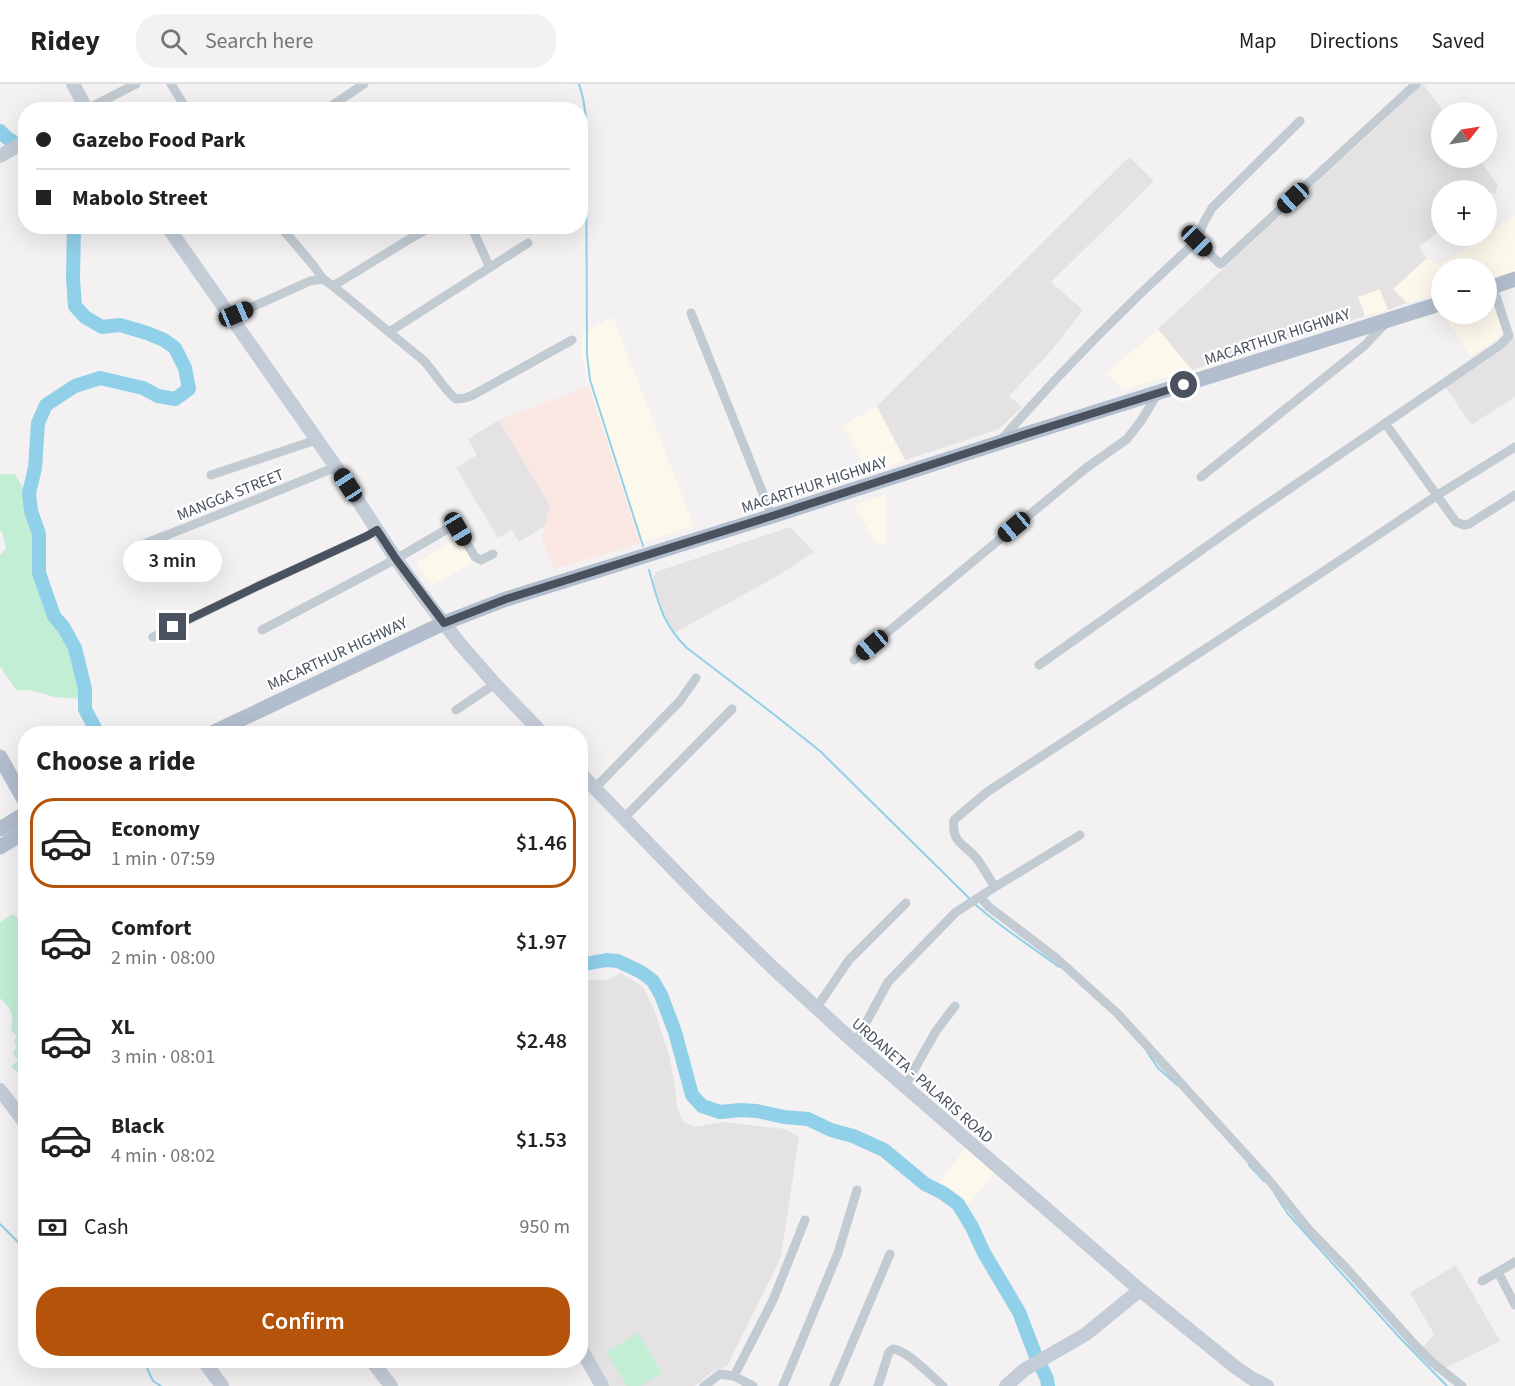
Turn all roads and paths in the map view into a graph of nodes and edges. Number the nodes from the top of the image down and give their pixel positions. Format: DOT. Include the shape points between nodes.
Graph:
graph roads {
  1 [pos="73,84"];
  2 [pos="136,84"];
  3 [pos="171,84"];
  4 [pos="364,84"];
  5 [pos="1416,84"];
  6 [pos="340,100"];
  7 [pos="82,102"];
  8 [pos="100,102"];
  9 [pos="182,102"];
  10 [pos="337,102"];
  11 [pos="1300,121"];
  12 [pos="18,145"];
  13 [pos="2,154"];
  14 [pos="173,234"];
  15 [pos="287,234"];
  16 [pos="412,234"];
  17 [pos="418,234"];
  18 [pos="475,234"];
  19 [pos="413,237"];
  20 [pos="1197,241"];
  21 [pos="528,243"];
  22 [pos="490,268"];
  23 [pos="323,279"];
  24 [pos="1515,279"];
  25 [pos="1497,285"];
  26 [pos="333,286"];
  27 [pos="1431,306"];
  28 [pos="1497,306"];
  29 [pos="691,313"];
  30 [pos="230,317"];
  31 [pos="1389,319"];
  32 [pos="389,332"];
  33 [pos="572,340"];
  34 [pos="1158,393"];
  35 [pos="1384,423"];
  36 [pos="316,440"];
  37 [pos="999,443"];
  38 [pos="1515,447"];
  39 [pos="336,468"];
  40 [pos="211,475"];
  41 [pos="1201,477"];
  42 [pos="1515,495"];
  43 [pos="1436,496"];
  44 [pos="772,516"];
  45 [pos="377,530"];
  46 [pos="135,547"];
  47 [pos="493,554"];
  48 [pos="396,559"];
  49 [pos="444,623"];
  50 [pos="262,630"];
  51 [pos="153,637"];
  52 [pos="854,660"];
  53 [pos="1039,665"];
  54 [pos="696,678"];
  55 [pos="495,684"];
  56 [pos="732,709"];
  57 [pos="456,710"];
  58 [pos="227,726"];
  59 [pos="535,726"];
  60 [pos="0,757"];
  61 [pos="0,771"];
  62 [pos="588,781"];
  63 [pos="595,788"];
  64 [pos="18,789"];
  65 [pos="18,798"];
  66 [pos="18,818"];
  67 [pos="624,818"];
  68 [pos="0,829"];
  69 [pos="1080,835"];
  70 [pos="18,836"];
  71 [pos="0,847"];
  72 [pos="994,887"];
  73 [pos="978,898"];
  74 [pos="906,903"];
  75 [pos="955,1006"];
  76 [pos="818,1007"];
  77 [pos="855,1043"];
  78 [pos="905,1086"];
  79 [pos="0,1090"];
  80 [pos="18,1114"];
  81 [pos="857,1190"];
  82 [pos="805,1220"];
  83 [pos="890,1254"];
  84 [pos="1515,1262"];
  85 [pos="1498,1272"];
  86 [pos="1482,1281"];
  87 [pos="1140,1290"];
  88 [pos="1515,1305"];
  89 [pos="588,1361"];
  90 [pos="209,1368"];
  91 [pos="378,1368"];
  92 [pos="734,1376"];
  93 [pos="222,1386"];
  94 [pos="391,1386"];
  95 [pos="602,1386"];
  96 [pos="704,1386"];
  97 [pos="753,1386"];
  98 [pos="783,1386"];
  99 [pos="834,1386"];
  100 [pos="878,1386"];
  101 [pos="943,1386"];
  102 [pos="1006,1386"];
  103 [pos="1267,1386"];
  104 [pos="1462,1386"];
  1 -- 7 [label="main road"];
  2 -- 8 [label="street"];
  3 -- 9 [label="street"];
  4 -- 6 [label="street"];
  5 -- 20 [label="street" via="1222,263"];
  6 -- 10 [label="street"];
  11 -- 20 [label="street" via="1212,208"];
  12 -- 13 [label="main road"];
  14 -- 30 [label="main road"];
  15 -- 23 [label="street"];
  16 -- 19 [label="street"];
  17 -- 19 [label="street"];
  18 -- 22 [label="street"];
  19 -- 26 [label="street"];
  20 -- 37 [label="street" via="1094,339"];
  21 -- 22 [label="street"];
  22 -- 32 [label="street"];
  23 -- 26 [label="street"];
  23 -- 30 [label="street" via="310,281"];
  24 -- 25 [label="main road"];
  26 -- 32 [label="street"];
  27 -- 31 [label="main road, MACARTHUR HIGHWAY"];
  28 -- 35 [label="street" via="1509,336"];
  29 -- 44 [label="street"];
  30 -- 36 [label="main road"];
  31 -- 34 [label="main road, MACARTHUR HIGHWAY"];
  31 -- 41 [label="street" via="1364,346"];
  32 -- 33 [label="street" via="423,360 456,399 473,395"];
  34 -- 37 [label="main road, MACARTHUR HIGHWAY"];
  34 -- 52 [label="street" via="1126,439"];
  35 -- 43 [label="street"];
  35 -- 53 [label="street"];
  36 -- 39 [label="main road"];
  36 -- 40 [label="street"];
  37 -- 44 [label="main road, MACARTHUR HIGHWAY"];
  38 -- 43 [label="street"];
  39 -- 45 [label="main road"];
  39 -- 46 [label="street, MANGGA STREET"];
  42 -- 43 [label="street" via="1464,525 1456,522"];
  43 -- 72 [label="street" via="987,792 954,820 953,830 960,842 976,858"];
  44 -- 49 [label="main road, MACARTHUR HIGHWAY" via="506,599"];
  45 -- 48 [label="main road"];
  45 -- 51 [label="street"];
  47 -- 48 [label="street" via="481,560 458,529 449,528"];
  48 -- 49 [label="main road"];
  48 -- 50 [label="street"];
  49 -- 55 [label="main road"];
  49 -- 58 [label="main road, MACARTHUR HIGHWAY"];
  54 -- 63 [label="street" via="673,708"];
  55 -- 57 [label="street"];
  55 -- 59 [label="main road"];
  56 -- 67 [label="street"];
  60 -- 64 [label="main road"];
  61 -- 65 [label="main road" via="12,795"];
  62 -- 63 [label="main road, URDANETA - PALARIS ROAD"];
  63 -- 67 [label="main road, URDANETA - PALARIS ROAD"];
  66 -- 68 [label="main road"];
  67 -- 76 [label="main road, URDANETA - PALARIS ROAD" via="705,902"];
  69 -- 72 [label="street"];
  70 -- 71 [label="main road"];
  72 -- 73 [label="street"];
  73 -- 77 [label="street" via="962,908 888,982"];
  73 -- 104 [label="street" via="1055,957 1118,1014 1415,1346"];
  74 -- 76 [label="street" via="849,960"];
  75 -- 78 [label="street"];
  76 -- 77 [label="main road, URDANETA - PALARIS ROAD"];
  77 -- 78 [label="main road, URDANETA - PALARIS ROAD"];
  78 -- 87 [label="main road, URDANETA - PALARIS ROAD"];
  79 -- 80 [label="main road"];
  81 -- 98 [label="street" via="838,1253"];
  82 -- 92 [label="street" via="783,1277"];
  83 -- 99 [label="street"];
  84 -- 85 [label="street"];
  85 -- 86 [label="street"];
  85 -- 88 [label="street"];
  87 -- 102 [label="main road" via="1086,1334 1024,1370"];
  87 -- 103 [label="main road, URDANETA - PALARIS ROAD" via="1233,1366"];
  89 -- 95 [label="main road"];
  90 -- 93 [label="main road"];
  91 -- 94 [label="main road"];
  92 -- 96 [label="street" via="720,1374"];
  92 -- 97 [label="street"];
  100 -- 101 [label="street" via="893,1349 910,1357"];
}
